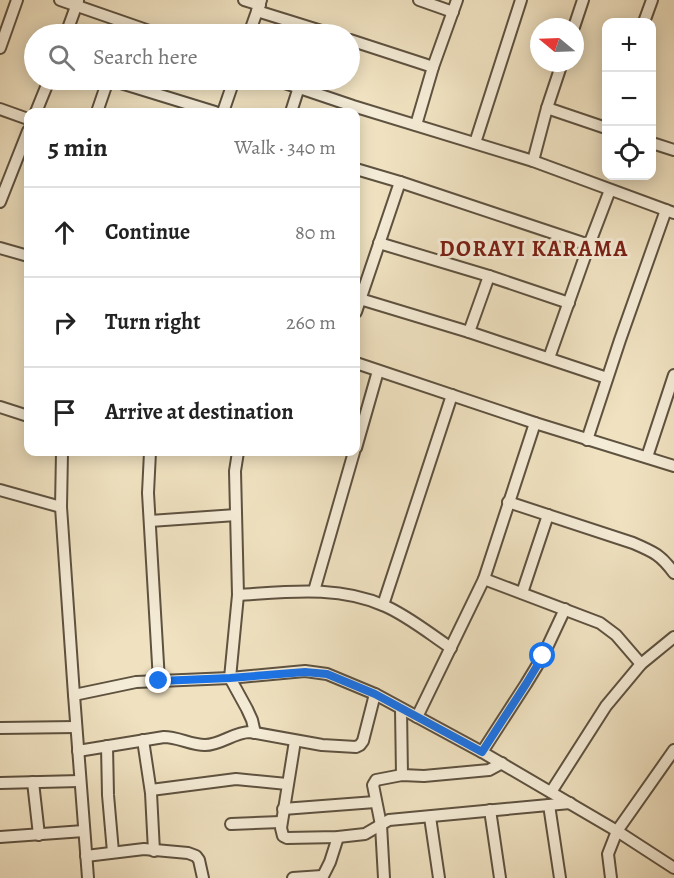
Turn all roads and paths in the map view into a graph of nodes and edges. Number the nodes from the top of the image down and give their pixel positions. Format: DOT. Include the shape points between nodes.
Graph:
graph roads {
  1 [pos="17,0"];
  2 [pos="60,0"];
  3 [pos="244,0"];
  4 [pos="419,0"];
  5 [pos="457,0"];
  6 [pos="521,0"];
  7 [pos="583,0"];
  8 [pos="652,0"];
  9 [pos="77,3"];
  10 [pos="260,5"];
  11 [pos="453,12"];
  12 [pos="577,18"];
  13 [pos="645,18"];
  14 [pos="70,24"];
  15 [pos="132,24"];
  16 [pos="253,24"];
  17 [pos="307,24"];
  18 [pos="360,43"];
  19 [pos="1,45"];
  20 [pos="433,67"];
  21 [pos="559,72"];
  22 [pos="45,90"];
  23 [pos="105,90"];
  24 [pos="142,90"];
  25 [pos="231,90"];
  26 [pos="298,90"];
  27 [pos="306,90"];
  28 [pos="38,108"];
  29 [pos="98,108"];
  30 [pos="202,108"];
  31 [pos="224,108"];
  32 [pos="292,108"];
  33 [pos="350,108"];
  34 [pos="547,108"];
  35 [pos="0,109"];
  36 [pos="360,111"];
  37 [pos="24,118"];
  38 [pos="416,124"];
  39 [pos="602,127"];
  40 [pos="24,141"];
  41 [pos="475,143"];
  42 [pos="656,145"];
  43 [pos="674,150"];
  44 [pos="533,161"];
  45 [pos="360,170"];
  46 [pos="400,182"];
  47 [pos="610,190"];
  48 [pos="0,202"];
  49 [pos="670,212"];
  50 [pos="379,243"];
  51 [pos="589,245"];
  52 [pos="0,248"];
  53 [pos="24,255"];
  54 [pos="489,276"];
  55 [pos="360,299"];
  56 [pos="569,303"];
  57 [pos="469,332"];
  58 [pos="549,358"];
  59 [pos="360,364"];
  60 [pos="378,371"];
  61 [pos="674,375"];
  62 [pos="607,378"];
  63 [pos="452,395"];
  64 [pos="0,407"];
  65 [pos="24,415"];
  66 [pos="535,423"];
  67 [pos="360,433"];
  68 [pos="587,440"];
  69 [pos="62,456"];
  70 [pos="150,456"];
  71 [pos="237,456"];
  72 [pos="353,456"];
  73 [pos="647,457"];
  74 [pos="674,466"];
  75 [pos="0,490"];
  76 [pos="508,502"];
  77 [pos="62,507"];
  78 [pos="236,515"];
  79 [pos="548,515"];
  80 [pos="150,521"];
  81 [pos="674,573"];
  82 [pos="484,579"];
  83 [pos="314,591"];
  84 [pos="522,593"];
  85 [pos="238,595"];
  86 [pos="383,605"];
  87 [pos="565,609"];
  88 [pos="674,637"];
  89 [pos="451,648"];
  90 [pos="641,664"];
  91 [pos="230,678"];
  92 [pos="159,681"];
  93 [pos="375,694"];
  94 [pos="74,695"];
  95 [pos="401,709"];
  96 [pos="417,717"];
  97 [pos="76,727"];
  98 [pos="0,728"];
  99 [pos="255,733"];
  100 [pos="143,740"];
  101 [pos="295,741"];
  102 [pos="107,746"];
  103 [pos="674,750"];
  104 [pos="78,751"];
  105 [pos="482,752"];
  106 [pos="501,763"];
  107 [pos="402,775"];
  108 [pos="80,781"];
  109 [pos="33,782"];
  110 [pos="0,783"];
  111 [pos="286,784"];
  112 [pos="151,790"];
  113 [pos="551,792"];
  114 [pos="375,802"];
  115 [pos="570,803"];
  116 [pos="549,805"];
  117 [pos="283,808"];
  118 [pos="490,810"];
  119 [pos="430,817"];
  120 [pos="281,822"];
  121 [pos="231,824"];
  122 [pos="381,825"];
  123 [pos="84,831"];
  124 [pos="617,831"];
  125 [pos="39,835"];
  126 [pos="0,837"];
  127 [pos="338,837"];
  128 [pos="154,851"];
  129 [pos="113,852"];
  130 [pos="86,856"];
  131 [pos="674,868"];
  132 [pos="322,877"];
  133 [pos="88,878"];
  134 [pos="203,878"];
  135 [pos="293,878"];
  136 [pos="384,878"];
  137 [pos="439,878"];
  138 [pos="500,878"];
  139 [pos="560,878"];
  140 [pos="610,878"];
  1 -- 19 [label="street"];
  2 -- 9 [label="street"];
  3 -- 10 [label="street"];
  4 -- 11 [label="street"];
  5 -- 11 [label="street"];
  6 -- 41 [label="street"];
  7 -- 12 [label="street"];
  8 -- 13 [label="street"];
  9 -- 14 [label="street"];
  9 -- 15 [label="street"];
  10 -- 16 [label="street"];
  10 -- 17 [label="street"];
  11 -- 20 [label="street"];
  18 -- 20 [label="street"];
  20 -- 38 [label="street"];
  21 -- 34 [label="street"];
  22 -- 28 [label="street"];
  23 -- 29 [label="street"];
  24 -- 30 [label="street"];
  25 -- 31 [label="street"];
  26 -- 32 [label="street"];
  27 -- 33 [label="street"];
  34 -- 39 [label="street"];
  34 -- 44 [label="street"];
  35 -- 37 [label="street"];
  36 -- 38 [label="street"];
  38 -- 41 [label="street"];
  40 -- 48 [label="street"];
  41 -- 44 [label="street"];
  42 -- 43 [label="street"];
  44 -- 47 [label="street"];
  45 -- 46 [label="street"];
  46 -- 50 [label="street"];
  46 -- 51 [label="street"];
  47 -- 49 [label="street"];
  47 -- 51 [label="street"];
  49 -- 62 [label="street"];
  50 -- 54 [label="street"];
  50 -- 55 [label="street"];
  51 -- 56 [label="street"];
  52 -- 53 [label="street"];
  54 -- 56 [label="street"];
  54 -- 57 [label="street"];
  55 -- 57 [label="street"];
  56 -- 58 [label="street"];
  57 -- 58 [label="street"];
  58 -- 62 [label="street"];
  59 -- 60 [label="street"];
  60 -- 63 [label="street"];
  60 -- 67 [label="street"];
  61 -- 73 [label="street"];
  62 -- 68 [label="street"];
  63 -- 66 [label="street"];
  63 -- 86 [label="street"];
  64 -- 65 [label="street"];
  66 -- 68 [label="street"];
  66 -- 76 [label="street"];
  68 -- 73 [label="street"];
  69 -- 77 [label="street"];
  70 -- 80 [label="street"];
  71 -- 78 [label="street"];
  72 -- 83 [label="street"];
  73 -- 74 [label="street"];
  75 -- 77 [label="street"];
  76 -- 79 [label="street"];
  76 -- 82 [label="street"];
  77 -- 94 [label="street"];
  78 -- 80 [label="street"];
  78 -- 85 [label="street"];
  79 -- 81 [label="street" via="651,551"];
  79 -- 84 [label="street"];
  80 -- 92 [label="street"];
  82 -- 84 [label="street"];
  82 -- 89 [label="street"];
  83 -- 85 [label="street"];
  83 -- 86 [label="street" via="347,594"];
  84 -- 87 [label="street"];
  85 -- 91 [label="street"];
  86 -- 89 [label="street"];
  87 -- 90 [label="street" via="616,634"];
  87 -- 105 [label="street" via="543,656"];
  88 -- 90 [label="street"];
  89 -- 96 [label="street"];
  90 -- 113 [label="street" via="606,706"];
  91 -- 92 [label="street"];
  91 -- 93 [label="street" via="314,672"];
  91 -- 99 [label="street"];
  92 -- 94 [label="street"];
  93 -- 95 [label="street"];
  93 -- 101 [label="street" via="360,745 341,747"];
  94 -- 97 [label="street"];
  95 -- 96 [label="street"];
  95 -- 107 [label="street"];
  96 -- 105 [label="street"];
  97 -- 98 [label="street"];
  97 -- 104 [label="street"];
  99 -- 100 [label="street" via="243,732 207,745 173,737"];
  99 -- 101 [label="street"];
  100 -- 102 [label="street"];
  100 -- 112 [label="street"];
  101 -- 111 [label="street"];
  102 -- 104 [label="street"];
  102 -- 129 [label="street"];
  103 -- 124 [label="street"];
  104 -- 108 [label="street"];
  105 -- 106 [label="street"];
  106 -- 107 [label="street" via="489,770"];
  106 -- 113 [label="street"];
  107 -- 114 [label="street" via="376,780"];
  108 -- 109 [label="street"];
  108 -- 123 [label="street"];
  109 -- 110 [label="street"];
  109 -- 125 [label="street"];
  111 -- 112 [label="street" via="236,779"];
  111 -- 117 [label="street"];
  112 -- 128 [label="street"];
  113 -- 115 [label="street"];
  114 -- 117 [label="street"];
  114 -- 122 [label="street"];
  115 -- 116 [label="street"];
  115 -- 124 [label="street"];
  116 -- 118 [label="street"];
  116 -- 139 [label="street"];
  117 -- 120 [label="street"];
  118 -- 119 [label="street"];
  118 -- 138 [label="street"];
  119 -- 122 [label="street" via="389,820"];
  119 -- 137 [label="street"];
  120 -- 121 [label="street"];
  120 -- 127 [label="street" via="283,836 287,838"];
  122 -- 127 [label="street" via="365,834"];
  122 -- 136 [label="street"];
  123 -- 125 [label="street"];
  123 -- 130 [label="street"];
  124 -- 131 [label="street"];
  124 -- 140 [label="street" via="608,854"];
  125 -- 126 [label="street"];
  127 -- 132 [label="street"];
  128 -- 129 [label="street"];
  128 -- 134 [label="street" via="196,856"];
  129 -- 130 [label="street"];
  130 -- 133 [label="street"];
  132 -- 135 [label="street"];
}
